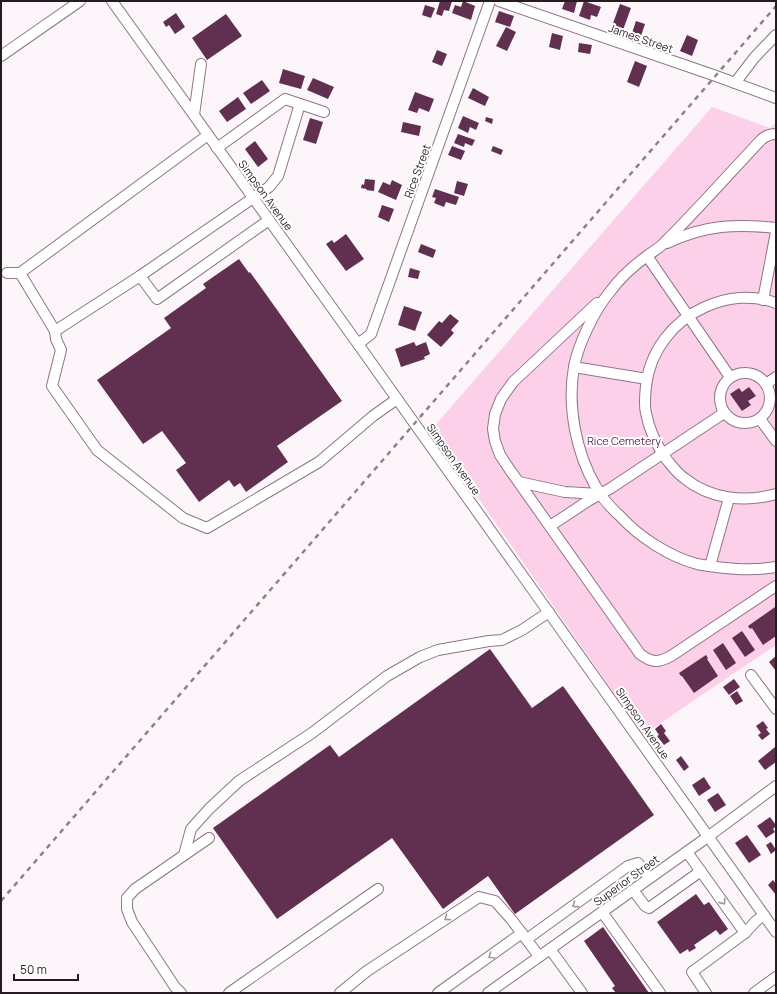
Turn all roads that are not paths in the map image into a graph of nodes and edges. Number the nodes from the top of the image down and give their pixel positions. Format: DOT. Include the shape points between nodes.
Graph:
graph roads {
  1 [pos="80,1"];
  2 [pos="112,1"];
  3 [pos="490,1"];
  4 [pos="499,1"];
  5 [pos="776,34"];
  6 [pos="1,56"];
  7 [pos="201,64"];
  8 [pos="735,83"];
  9 [pos="776,98"];
  10 [pos="300,104"];
  11 [pos="324,112"];
  12 [pos="194,115"];
  13 [pos="776,134"];
  14 [pos="208,135"];
  15 [pos="217,148"];
  16 [pos="253,198"];
  17 [pos="269,220"];
  18 [pos="776,228"];
  19 [pos="776,232"];
  20 [pos="664,244"];
  21 [pos="647,256"];
  22 [pos="7,273"];
  23 [pos="20,273"];
  24 [pos="140,276"];
  25 [pos="609,292"];
  26 [pos="763,300"];
  27 [pos="776,303"];
  28 [pos="688,315"];
  29 [pos="568,330"];
  30 [pos="55,331"];
  31 [pos="583,340"];
  32 [pos="358,344"];
  33 [pos="574,367"];
  34 [pos="730,377"];
  35 [pos="776,377"];
  36 [pos="647,379"];
  37 [pos="766,384"];
  38 [pos="397,399"];
  39 [pos="724,413"];
  40 [pos="760,418"];
  41 [pos="776,441"];
  42 [pos="662,454"];
  43 [pos="519,482"];
  44 [pos="600,494"];
  45 [pos="776,494"];
  46 [pos="729,498"];
  47 [pos="550,526"];
  48 [pos="710,566"];
  49 [pos="776,567"];
  50 [pos="776,586"];
  51 [pos="549,612"];
  52 [pos="751,675"];
  53 [pos="776,709"];
  54 [pos="776,786"];
  55 [pos="709,836"];
  56 [pos="209,838"];
  57 [pos="686,852"];
  58 [pos="184,855"];
  59 [pos="701,871"];
  60 [pos="650,878"];
  61 [pos="378,889"];
  62 [pos="633,890"];
  63 [pos="602,912"];
  64 [pos="764,915"];
  65 [pos="776,932"];
  66 [pos="745,933"];
  67 [pos="525,936"];
  68 [pos="550,949"];
  69 [pos="539,956"];
  70 [pos="776,977"];
  71 [pos="351,989"];
  72 [pos="495,991"];
  73 [pos="181,993"];
  74 [pos="229,993"];
  75 [pos="340,993"];
  76 [pos="438,993"];
  77 [pos="582,993"];
  78 [pos="660,993"];
  79 [pos="706,993"];
  80 [pos="754,993"];
  1 -- 6 [label="street"];
  2 -- 12 [label="street, Simpson Avenue"];
  3 -- 32 [label="street, Rice Street" via="371,334"];
  4 -- 8 [label="street, James Street"];
  5 -- 8 [label="street"];
  7 -- 12 [label="street"];
  8 -- 9 [label="street, James Street"];
  10 -- 11 [label="street"];
  10 -- 15 [label="street" via="285,99"];
  10 -- 16 [label="street" via="278,176 269,187"];
  12 -- 14 [label="street, Simpson Avenue"];
  13 -- 20 [label="street" via="760,140"];
  14 -- 15 [label="street, Simpson Avenue"];
  14 -- 23 [label="street"];
  15 -- 16 [label="street, Simpson Avenue"];
  16 -- 17 [label="street, Simpson Avenue"];
  16 -- 24 [label="street"];
  17 -- 24 [label="street" via="157,299"];
  17 -- 32 [label="street, Simpson Avenue"];
  18 -- 20 [label="street" via="720,227"];
  19 -- 26 [label="street"];
  20 -- 21 [label="street"];
  21 -- 25 [label="street"];
  21 -- 28 [label="street"];
  22 -- 23 [label="street"];
  23 -- 30 [label="street"];
  24 -- 30 [label="street"];
  25 -- 29 [label="street"];
  25 -- 31 [label="street"];
  26 -- 27 [label="street"];
  26 -- 28 [label="street" via="723,300"];
  28 -- 34 [label="street"];
  28 -- 36 [label="street" via="664,339 651,363"];
  29 -- 31 [label="street" via="580,332"];
  29 -- 43 [label="street" via="513,382 495,414 495,441 500,455"];
  30 -- 38 [label="street" via="60,350 52,386 97,450 183,518 207,528 319,462"];
  31 -- 33 [label="street"];
  32 -- 38 [label="street, Simpson Avenue"];
  33 -- 36 [label="street"];
  33 -- 44 [label="street" via="572,408 576,434 588,473"];
  34 -- 37 [label="street" via="754,374"];
  34 -- 39 [label="street" via="724,382 719,398"];
  35 -- 37 [label="street"];
  36 -- 42 [label="street" via="645,412"];
  37 -- 40 [label="street" via="770,403"];
  38 -- 51 [label="street, Simpson Avenue"];
  39 -- 40 [label="street" via="729,419 745,424"];
  39 -- 42 [label="street"];
  40 -- 41 [label="street"];
  42 -- 44 [label="street"];
  42 -- 46 [label="street" via="683,478 696,486"];
  43 -- 44 [label="street" via="565,492"];
  43 -- 47 [label="street"];
  44 -- 47 [label="street"];
  44 -- 48 [label="street" via="628,526 644,538 678,556"];
  45 -- 46 [label="street" via="756,498"];
  46 -- 48 [label="street"];
  47 -- 50 [label="street" via="640,654 655,662 671,656"];
  48 -- 49 [label="street" via="753,570"];
  51 -- 55 [label="street, Simpson Avenue"];
  51 -- 58 [label="street" via="502,640 438,650 387,676 312,734 239,781 191,829"];
  52 -- 53 [label="street"];
  54 -- 55 [label="street, Superior Street"];
  55 -- 57 [label="street, Superior Street"];
  55 -- 64 [label="street, Simpson Avenue"];
  56 -- 58 [label="street"];
  57 -- 59 [label="street"];
  57 -- 60 [label="street, Superior Street"];
  58 -- 73 [label="street" via="127,898 127,909 132,922 174,987"];
  59 -- 62 [label="street" via="649,908"];
  59 -- 66 [label="street, one-way"];
  60 -- 62 [label="street, Superior Street"];
  60 -- 67 [label="street, one-way" via="638,863 628,866"];
  61 -- 74 [label="street"];
  62 -- 63 [label="street, Superior Street"];
  63 -- 68 [label="street, Superior Street"];
  63 -- 78 [label="street"];
  64 -- 65 [label="street, Simpson Avenue"];
  64 -- 66 [label="street"];
  66 -- 79 [label="street" via="692,972"];
  67 -- 69 [label="street"];
  67 -- 71 [label="street, one-way" via="496,901 479,897 367,971"];
  67 -- 76 [label="street, one-way"];
  68 -- 69 [label="street, Superior Street"];
  68 -- 77 [label="street"];
  69 -- 72 [label="street, Superior Street"];
  70 -- 80 [label="street"];
  71 -- 75 [label="street"];
}
